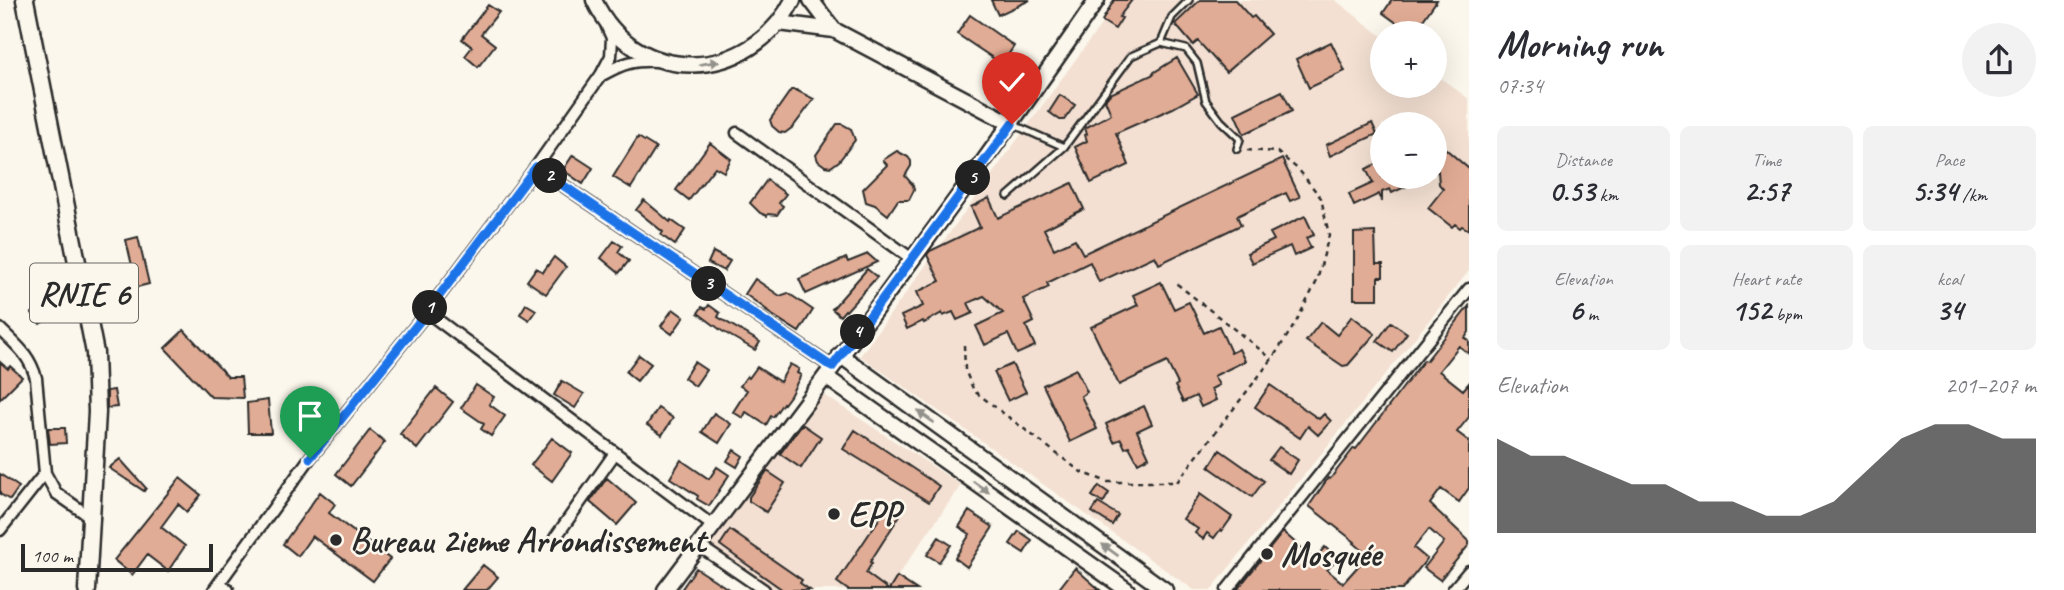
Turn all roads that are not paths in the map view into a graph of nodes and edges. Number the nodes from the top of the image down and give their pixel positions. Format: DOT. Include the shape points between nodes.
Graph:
graph roads {
  1 [pos="24,0"];
  2 [pos="594,0"];
  3 [pos="793,0"];
  4 [pos="811,0"];
  5 [pos="1097,0"];
  6 [pos="1189,0"];
  7 [pos="603,17"];
  8 [pos="779,23"];
  9 [pos="834,30"];
  10 [pos="1161,43"];
  11 [pos="665,61"];
  12 [pos="601,75"];
  13 [pos="1012,124"];
  14 [pos="737,133"];
  15 [pos="1064,147"];
  16 [pos="1237,149"];
  17 [pos="536,167"];
  18 [pos="1008,196"];
  19 [pos="912,259"];
  20 [pos="1469,289"];
  21 [pos="427,312"];
  22 [pos="0,329"];
  23 [pos="833,366"];
  24 [pos="615,453"];
  25 [pos="45,473"];
  26 [pos="92,518"];
  27 [pos="713,526"];
  28 [pos="0,530"];
  29 [pos="555,538"];
  30 [pos="698,545"];
  31 [pos="1469,570"];
  32 [pos="221,588"];
  33 [pos="87,590"];
  34 [pos="665,590"];
  35 [pos="764,590"];
  36 [pos="1127,590"];
  37 [pos="1165,590"];
  38 [pos="1227,590"];
  39 [pos="1453,590"];
  1 -- 26 [label="main road, RNIE 6" via="95,353"];
  2 -- 7 [label="street"];
  3 -- 8 [label="street"];
  4 -- 9 [label="street"];
  5 -- 13 [label="street"];
  6 -- 10 [label="lane" via="1172,17"];
  7 -- 11 [label="street" via="626,41"];
  7 -- 12 [label="street" via="612,38 611,56"];
  8 -- 9 [label="street"];
  11 -- 8 [label="street, one-way" via="696,65 728,59 756,45"];
  9 -- 13 [label="street"];
  10 -- 15 [label="lane" via="1131,56"];
  10 -- 16 [label="lane" via="1186,49 1197,63 1206,100 1240,139"];
  11 -- 12 [label="street" via="621,64"];
  12 -- 17 [label="street"];
  13 -- 15 [label="lane"];
  13 -- 19 [label="street"];
  14 -- 19 [label="street"];
  15 -- 18 [label="lane"];
  17 -- 21 [label="street"];
  17 -- 23 [label="street"];
  19 -- 23 [label="street"];
  20 -- 38 [label="street"];
  21 -- 24 [label="street"];
  21 -- 32 [label="street" via="310,458"];
  22 -- 25 [label="street" via="33,365"];
  23 -- 27 [label="street"];
  23 -- 36 [label="street, one-way"];
  37 -- 23 [label="street, one-way"];
  24 -- 27 [label="street"];
  24 -- 29 [label="street"];
  25 -- 26 [label="street" via="56,493"];
  25 -- 28 [label="street"];
  26 -- 33 [label="main road, RNIE 6"];
  27 -- 30 [label="street"];
  30 -- 34 [label="street"];
  30 -- 35 [label="street"];
  31 -- 39 [label="street"];
}
